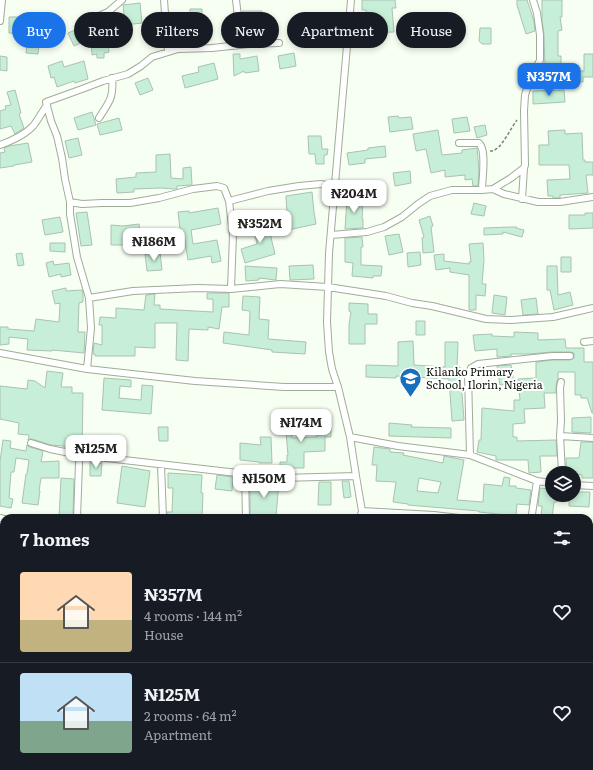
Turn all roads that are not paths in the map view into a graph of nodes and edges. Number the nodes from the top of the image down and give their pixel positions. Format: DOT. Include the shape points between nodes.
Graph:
graph roads {
  1 [pos="2,0"];
  2 [pos="122,0"];
  3 [pos="164,0"];
  4 [pos="236,0"];
  5 [pos="351,0"];
  6 [pos="533,0"];
  7 [pos="108,12"];
  8 [pos="238,12"];
  9 [pos="0,21"];
  10 [pos="221,47"];
  11 [pos="168,52"];
  12 [pos="112,78"];
  13 [pos="47,105"];
  14 [pos="99,118"];
  15 [pos="459,143"];
  16 [pos="0,145"];
  17 [pos="524,168"];
  18 [pos="335,188"];
  19 [pos="493,189"];
  20 [pos="482,190"];
  21 [pos="593,197"];
  22 [pos="522,198"];
  23 [pos="230,201"];
  24 [pos="70,202"];
  25 [pos="331,235"];
  26 [pos="328,287"];
  27 [pos="231,289"];
  28 [pos="89,298"];
  29 [pos="593,308"];
  30 [pos="593,341"];
  31 [pos="584,342"];
  32 [pos="0,353"];
  33 [pos="570,356"];
  34 [pos="87,369"];
  35 [pos="561,382"];
  36 [pos="338,387"];
  37 [pos="560,436"];
  38 [pos="350,437"];
  39 [pos="593,438"];
  40 [pos="32,444"];
  41 [pos="80,455"];
  42 [pos="470,455"];
  43 [pos="161,465"];
  44 [pos="562,466"];
  45 [pos="245,474"];
  46 [pos="356,476"];
  47 [pos="537,481"];
  48 [pos="545,482"];
  49 [pos="581,485"];
  50 [pos="593,486"];
  51 [pos="362,510"];
  52 [pos="77,514"];
  53 [pos="164,514"];
  54 [pos="246,514"];
  55 [pos="361,514"];
  56 [pos="403,514"];
  57 [pos="532,514"];
  1 -- 9 [label="street"];
  2 -- 7 [label="street"];
  3 -- 11 [label="street"];
  4 -- 8 [label="street"];
  5 -- 18 [label="street"];
  6 -- 17 [label="street" via="540,35 540,60 525,95"];
  10 -- 11 [label="street"];
  11 -- 12 [label="street" via="152,57 128,74"];
  12 -- 13 [label="street" via="52,99 46,102"];
  12 -- 14 [label="street" via="111,98"];
  13 -- 16 [label="street" via="26,133"];
  13 -- 24 [label="street" via="57,136"];
  15 -- 20 [label="street" via="479,142 482,145"];
  17 -- 19 [label="street"];
  17 -- 22 [label="street"];
  18 -- 23 [label="street" via="321,184 299,186 268,190"];
  18 -- 25 [label="street"];
  19 -- 20 [label="street"];
  19 -- 22 [label="street"];
  20 -- 25 [label="street" via="452,190 438,193 426,198 384,227 367,232"];
  21 -- 22 [label="street" via="560,202 538,202"];
  23 -- 24 [label="street" via="224,188 217,186 130,203"];
  23 -- 27 [label="street" via="233,235"];
  24 -- 28 [label="street" via="77,257"];
  25 -- 26 [label="street"];
  26 -- 27 [label="street" via="280,284"];
  26 -- 29 [label="street" via="386,296 486,319 553,317"];
  26 -- 36 [label="street" via="329,352"];
  27 -- 28 [label="street" via="133,291"];
  28 -- 34 [label="street" via="91,328"];
  30 -- 31 [label="street"];
  32 -- 34 [label="street"];
  33 -- 42 [label="street" via="478,364 471,368 468,375"];
  34 -- 36 [label="street" via="194,381 284,387"];
  35 -- 37 [label="street"];
  36 -- 38 [label="street"];
  37 -- 39 [label="street"];
  37 -- 44 [label="street"];
  38 -- 42 [label="street"];
  38 -- 46 [label="street"];
  40 -- 41 [label="street"];
  41 -- 43 [label="street"];
  41 -- 52 [label="street"];
  42 -- 47 [label="street"];
  43 -- 45 [label="street"];
  43 -- 53 [label="street"];
  45 -- 46 [label="street" via="280,478"];
  45 -- 54 [label="street"];
  46 -- 51 [label="street"];
  47 -- 48 [label="street"];
  47 -- 57 [label="street"];
  49 -- 50 [label="street"];
  51 -- 55 [label="street"];
  51 -- 56 [label="street"];
}
